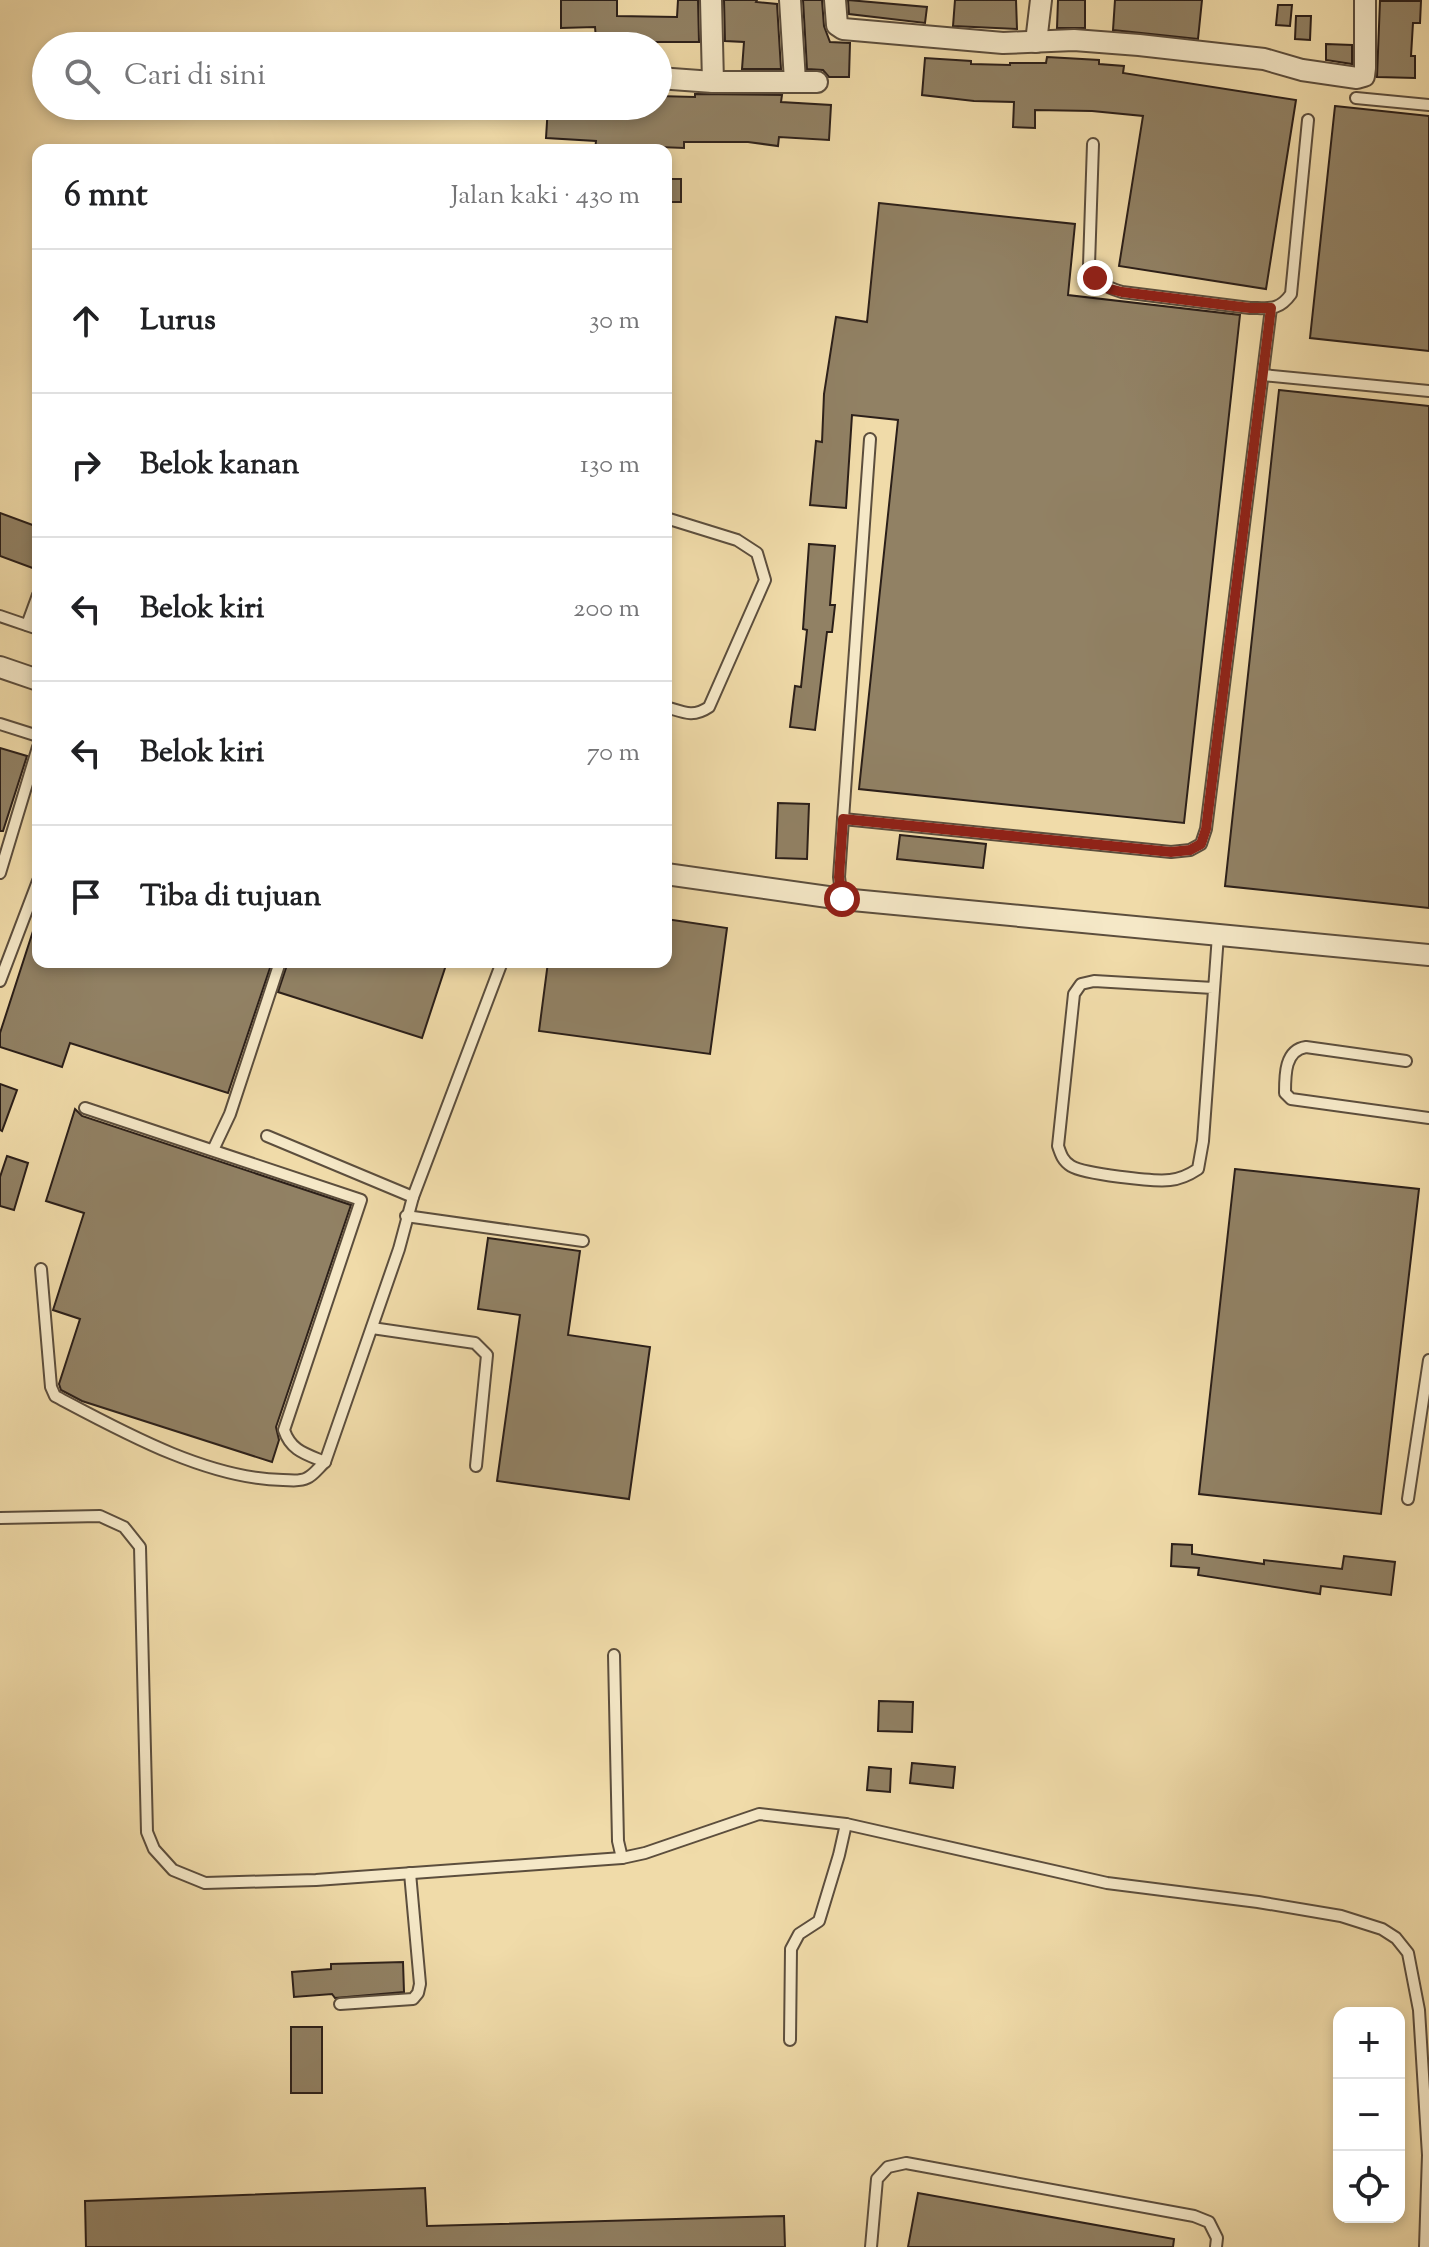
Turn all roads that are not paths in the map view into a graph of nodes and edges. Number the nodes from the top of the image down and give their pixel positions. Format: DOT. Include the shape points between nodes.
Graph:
graph roads {
  1 [pos="711,0"];
  2 [pos="790,0"];
  3 [pos="835,0"];
  4 [pos="1041,0"];
  5 [pos="1365,0"];
  6 [pos="1036,42"];
  7 [pos="672,79"];
  8 [pos="795,81"];
  9 [pos="713,82"];
  10 [pos="817,82"];
  11 [pos="1356,98"];
  12 [pos="1429,105"];
  13 [pos="1308,120"];
  14 [pos="1093,144"];
  15 [pos="1271,308"];
  16 [pos="1263,375"];
  17 [pos="1429,391"];
  18 [pos="870,439"];
  19 [pos="672,520"];
  20 [pos="32,611"];
  21 [pos="0,616"];
  22 [pos="27,625"];
  23 [pos="32,627"];
  24 [pos="0,667"];
  25 [pos="32,678"];
  26 [pos="672,709"];
  27 [pos="0,724"];
  28 [pos="32,734"];
  29 [pos="32,767"];
  30 [pos="843,819"];
  31 [pos="0,873"];
  32 [pos="672,875"];
  33 [pos="32,897"];
  34 [pos="842,899"];
  35 [pos="1218,935"];
  36 [pos="1429,955"];
  37 [pos="278,968"];
  38 [pos="500,968"];
  39 [pos="0,981"];
  40 [pos="1213,988"];
  41 [pos="1406,1061"];
  42 [pos="85,1108"];
  43 [pos="1429,1118"];
  44 [pos="267,1136"];
  45 [pos="213,1150"];
  46 [pos="413,1197"];
  47 [pos="406,1216"];
  48 [pos="583,1241"];
  49 [pos="41,1269"];
  50 [pos="372,1328"];
  51 [pos="1429,1360"];
  52 [pos="325,1462"];
  53 [pos="476,1466"];
  54 [pos="1408,1499"];
  55 [pos="0,1518"];
  56 [pos="614,1655"];
  57 [pos="846,1824"];
  58 [pos="622,1858"];
  59 [pos="410,1873"];
  60 [pos="340,2004"];
  61 [pos="790,2040"];
  62 [pos="1429,2155"];
  63 [pos="871,2247"];
  64 [pos="1216,2247"];
  65 [pos="1425,2247"];
  1 -- 9 [label="street"];
  2 -- 8 [label="street"];
  3 -- 6 [label="street" via="837,25 843,29"];
  4 -- 6 [label="street"];
  5 -- 6 [label="street" via="1365,68 1364,76 1357,78 1221,53 1074,40"];
  7 -- 9 [label="street"];
  8 -- 9 [label="street"];
  8 -- 10 [label="street"];
  11 -- 12 [label="lane"];
  13 -- 15 [label="lane" via="1291,294 1284,304"];
  14 -- 15 [label="lane" via="1089,265 1095,278 1122,292"];
  15 -- 16 [label="lane"];
  16 -- 17 [label="lane"];
  16 -- 30 [label="lane" via="1201,844 1171,852"];
  18 -- 30 [label="lane"];
  19 -- 26 [label="lane" via="737,540 757,553 765,580 709,707 691,715"];
  20 -- 22 [label="lane"];
  21 -- 22 [label="lane"];
  22 -- 23 [label="lane"];
  24 -- 25 [label="street"];
  27 -- 28 [label="lane"];
  29 -- 31 [label="lane"];
  30 -- 34 [label="lane"];
  32 -- 34 [label="street"];
  33 -- 39 [label="lane"];
  34 -- 35 [label="street"];
  35 -- 36 [label="street"];
  35 -- 40 [label="lane"];
  37 -- 45 [label="lane"];
  38 -- 46 [label="lane"];
  40 -- 40 [label="lane" via="1198,1169 1168,1181 1081,1171 1068,1164 1058,1146 1074,994 1081,984"];
  41 -- 43 [label="lane" via="1296,1049 1290,1055 1285,1093 1291,1099"];
  42 -- 45 [label="lane"];
  44 -- 46 [label="lane"];
  45 -- 52 [label="lane" via="361,1201 284,1430 299,1451"];
  46 -- 47 [label="lane"];
  47 -- 48 [label="lane"];
  47 -- 50 [label="lane"];
  49 -- 52 [label="lane" via="55,1396 125,1433 254,1480 299,1481"];
  50 -- 52 [label="lane"];
  50 -- 53 [label="lane" via="482,1348 487,1355"];
  51 -- 54 [label="lane"];
  55 -- 59 [label="lane" via="100,1516 124,1527 140,1547 147,1832 173,1870 205,1883"];
  56 -- 58 [label="lane"];
  57 -- 58 [label="lane" via="759,1814"];
  57 -- 61 [label="lane" via="819,1921 799,1934 791,1949"];
  57 -- 62 [label="lane" via="1107,1883 1258,1902 1382,1929 1408,1953 1419,2010"];
  58 -- 59 [label="lane"];
  59 -- 60 [label="lane" via="418,1993 413,1999"];
  62 -- 65 [label="lane"];
  63 -- 64 [label="lane" via="877,2179 888,2167 906,2163 1194,2216 1209,2222"];
}
